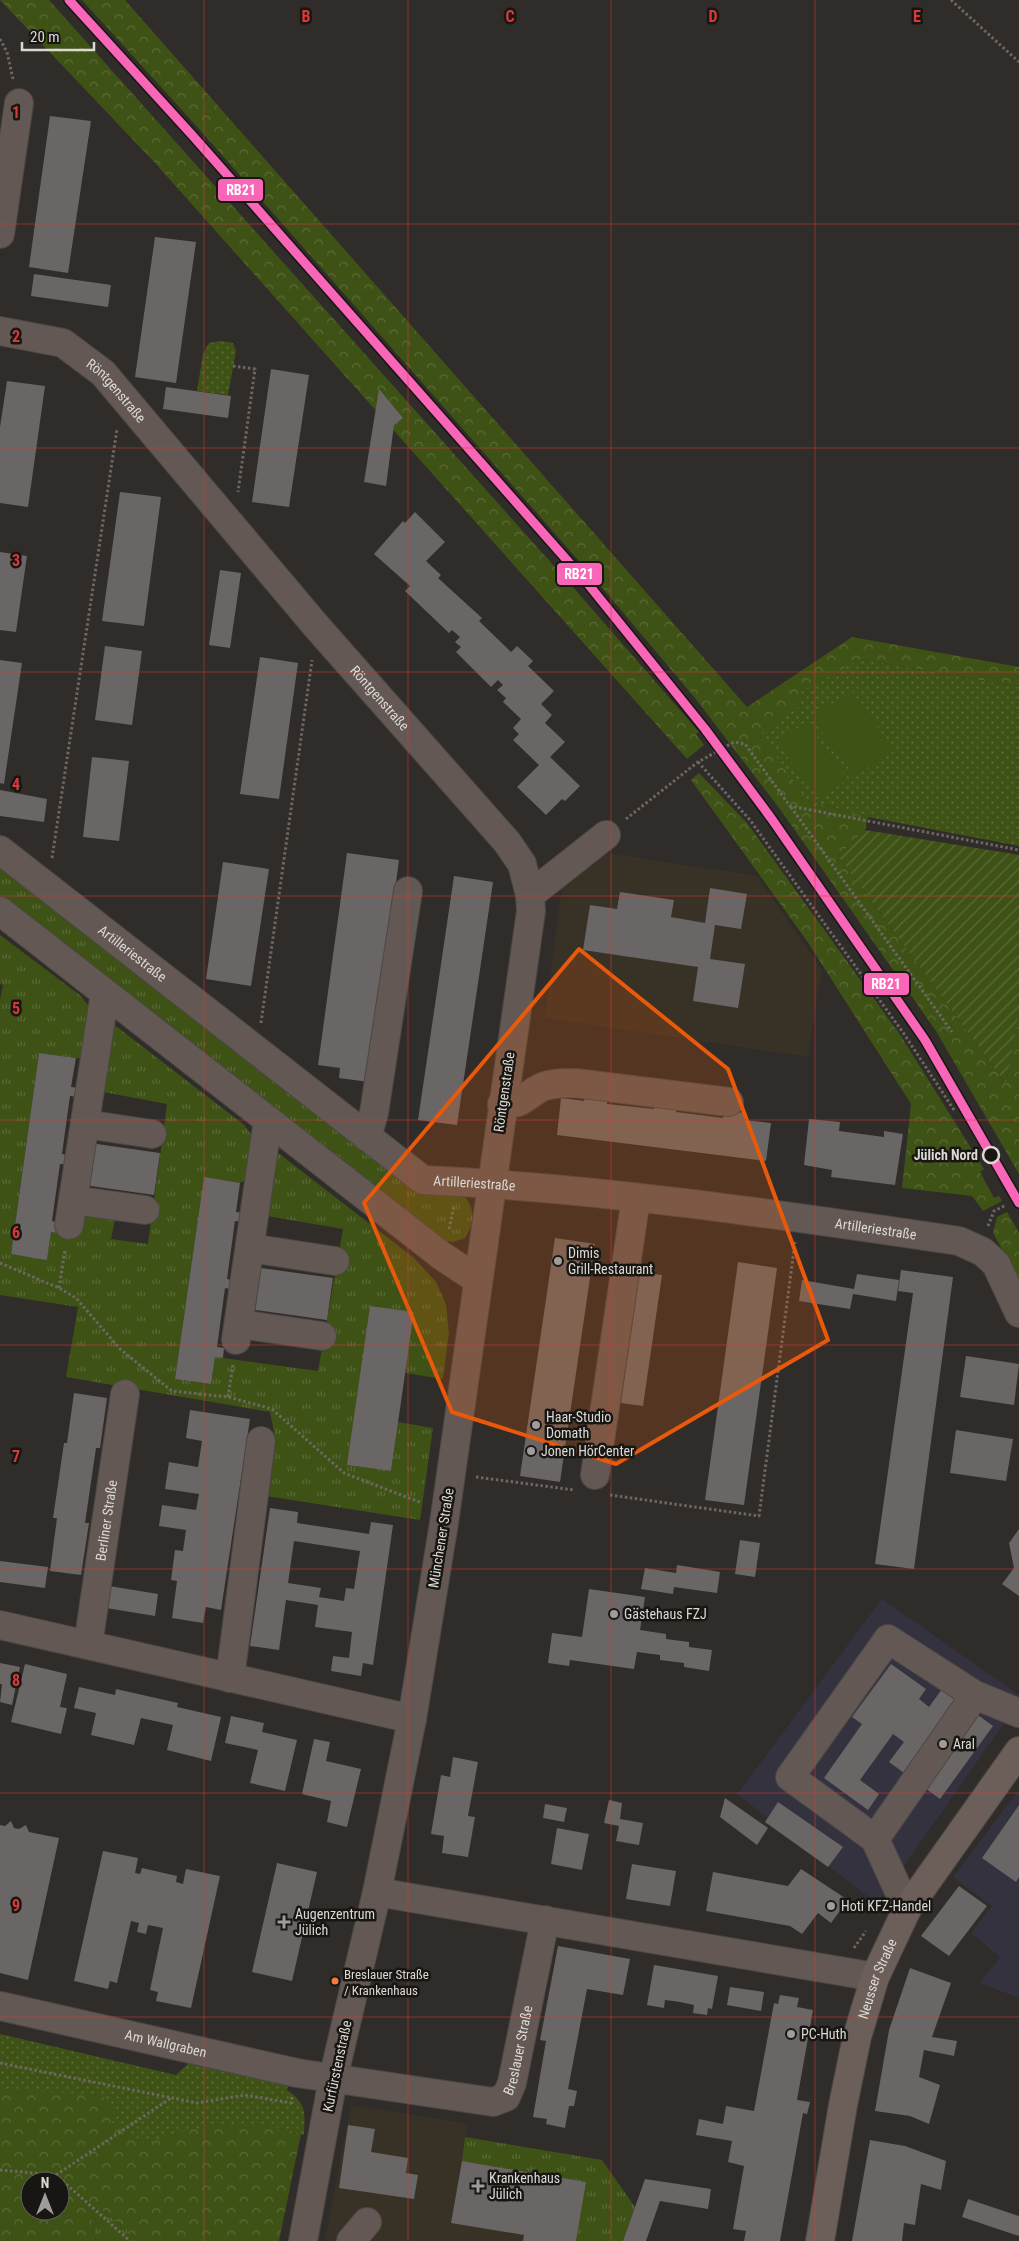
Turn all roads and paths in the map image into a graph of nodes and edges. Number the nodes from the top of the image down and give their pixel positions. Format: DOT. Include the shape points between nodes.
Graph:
graph roads {
  1 [pos="951,0"];
  2 [pos="0,40"];
  3 [pos="1019,62"];
  4 [pos="19,103"];
  5 [pos="0,234"];
  6 [pos="0,331"];
  7 [pos="233,366"];
  8 [pos="122,394"];
  9 [pos="224,516"];
  10 [pos="317,627"];
  11 [pos="698,762"];
  12 [pos="790,806"];
  13 [pos="606,835"];
  14 [pos="0,850"];
  15 [pos="1019,850"];
  16 [pos="49,888"];
  17 [pos="408,891"];
  18 [pos="530,895"];
  19 [pos="0,912"];
  20 [pos="105,994"];
  21 [pos="952,1032"];
  22 [pos="258,1051"];
  23 [pos="729,1102"];
  24 [pos="502,1104"];
  25 [pos="954,1110"];
  26 [pos="268,1120"];
  27 [pos="84,1124"];
  28 [pos="152,1134"];
  29 [pos="367,1137"];
  30 [pos="460,1181"];
  31 [pos="491,1182"];
  32 [pos="636,1198"];
  33 [pos="1006,1206"];
  34 [pos="145,1210"];
  35 [pos="71,1212"];
  36 [pos="991,1216"];
  37 [pos="798,1218"];
  38 [pos="250,1248"];
  39 [pos="442,1256"];
  40 [pos="335,1261"];
  41 [pos="0,1263"];
  42 [pos="478,1280"];
  43 [pos="59,1288"];
  44 [pos="1019,1313"];
  45 [pos="238,1332"];
  46 [pos="322,1336"];
  47 [pos="125,1394"];
  48 [pos="228,1397"];
  49 [pos="261,1441"];
  50 [pos="451,1473"];
  51 [pos="593,1487"];
  52 [pos="446,1513"];
  53 [pos="0,1625"];
  54 [pos="88,1645"];
  55 [pos="230,1678"];
  56 [pos="975,1695"];
  57 [pos="1019,1713"];
  58 [pos="412,1719"];
  59 [pos="1019,1751"];
  60 [pos="875,1839"];
  61 [pos="376,1892"];
  62 [pos="907,1909"];
  63 [pos="545,1920"];
  64 [pos="875,1977"];
  65 [pos="0,2006"];
  66 [pos="0,2063"];
  67 [pos="297,2073"];
  68 [pos="333,2079"];
  69 [pos="172,2097"];
  70 [pos="0,2170"];
  71 [pos="62,2171"];
  72 [pos="20,2172"];
  73 [pos="70,2187"];
  74 [pos="130,2241"];
  75 [pos="303,2241"];
  76 [pos="820,2241"];
  1 -- 3 [label="path"];
  2 -- 4 [label="path" via="7,52"];
  4 -- 5 [label="street"];
  6 -- 8 [label="street, Röntgenstraße" via="63,343 103,373"];
  7 -- 9 [label="path" via="256,370 237,497"];
  8 -- 9 [label="street, Röntgenstraße"];
  8 -- 16 [label="path" via="56,822"];
  9 -- 10 [label="street, Röntgenstraße"];
  10 -- 18 [label="street, Röntgenstraße" via="508,842 522,864"];
  10 -- 22 [label="path"];
  11 -- 12 [label="path" via="734,742 745,744"];
  11 -- 13 [label="path"];
  11 -- 25 [label="path" via="750,820 904,1034"];
  12 -- 15 [label="path"];
  12 -- 21 [label="path"];
  13 -- 18 [label="street"];
  14 -- 16 [label="street, Artilleriestraße"];
  16 -- 22 [label="street, Artilleriestraße"];
  17 -- 29 [label="street" via="374,1113"];
  18 -- 24 [label="street, Röntgenstraße" via="527,940"];
  19 -- 20 [label="street"];
  20 -- 26 [label="street"];
  20 -- 27 [label="street"];
  22 -- 29 [label="street, Artilleriestraße"];
  23 -- 24 [label="street" via="575,1083 552,1084 514,1104"];
  24 -- 31 [label="street, Röntgenstraße"];
  26 -- 38 [label="street"];
  26 -- 39 [label="street"];
  27 -- 28 [label="street"];
  27 -- 35 [label="street"];
  29 -- 30 [label="street, Artilleriestraße" via="423,1180"];
  30 -- 31 [label="street, Artilleriestraße"];
  30 -- 39 [label="path"];
  31 -- 32 [label="street, Artilleriestraße"];
  31 -- 42 [label="street, Münchener Straße"];
  32 -- 37 [label="street, Artilleriestraße"];
  32 -- 51 [label="street"];
  33 -- 36 [label="path"];
  34 -- 35 [label="street"];
  35 -- 43 [label="path"];
  37 -- 44 [label="street, Artilleriestraße" via="959,1241 983,1252 996,1264"];
  37 -- 51 [label="path" via="759,1516"];
  38 -- 40 [label="street"];
  38 -- 45 [label="street"];
  39 -- 42 [label="street"];
  41 -- 43 [label="path"];
  42 -- 50 [label="street, Münchener Straße"];
  43 -- 48 [label="path" via="76,1298 120,1349 172,1391"];
  45 -- 46 [label="street"];
  45 -- 48 [label="path"];
  47 -- 54 [label="street, Berliner Straße"];
  48 -- 52 [label="path" via="272,1409 344,1473"];
  49 -- 55 [label="street"];
  50 -- 51 [label="path"];
  50 -- 52 [label="street, Münchener Straße"];
  52 -- 58 [label="street, Münchener Straße"];
  53 -- 54 [label="street"];
  54 -- 55 [label="street"];
  55 -- 58 [label="street"];
  56 -- 57 [label="street"];
  56 -- 60 [label="street"];
  56 -- 60 [label="street" via="888,1639 790,1777"];
  58 -- 61 [label="street, Münchener Straße"];
  59 -- 62 [label="main road, Neusser Straße"];
  60 -- 62 [label="street"];
  61 -- 63 [label="street"];
  61 -- 68 [label="street, Kurfürstenstraße"];
  62 -- 64 [label="main road, Neusser Straße"];
  63 -- 64 [label="street"];
  63 -- 68 [label="street, Breslauer Straße" via="512,2083 506,2097 493,2102"];
  64 -- 76 [label="main road, Neusser Straße" via="845,2095"];
  65 -- 67 [label="street, Am Wallgraben"];
  66 -- 69 [label="path"];
  67 -- 68 [label="street, Am Wallgraben"];
  67 -- 69 [label="path" via="291,2103 245,2095 198,2103"];
  68 -- 75 [label="street, Kurfürstenstraße"];
  69 -- 71 [label="path"];
  70 -- 72 [label="path"];
  73 -- 74 [label="path"];
}
